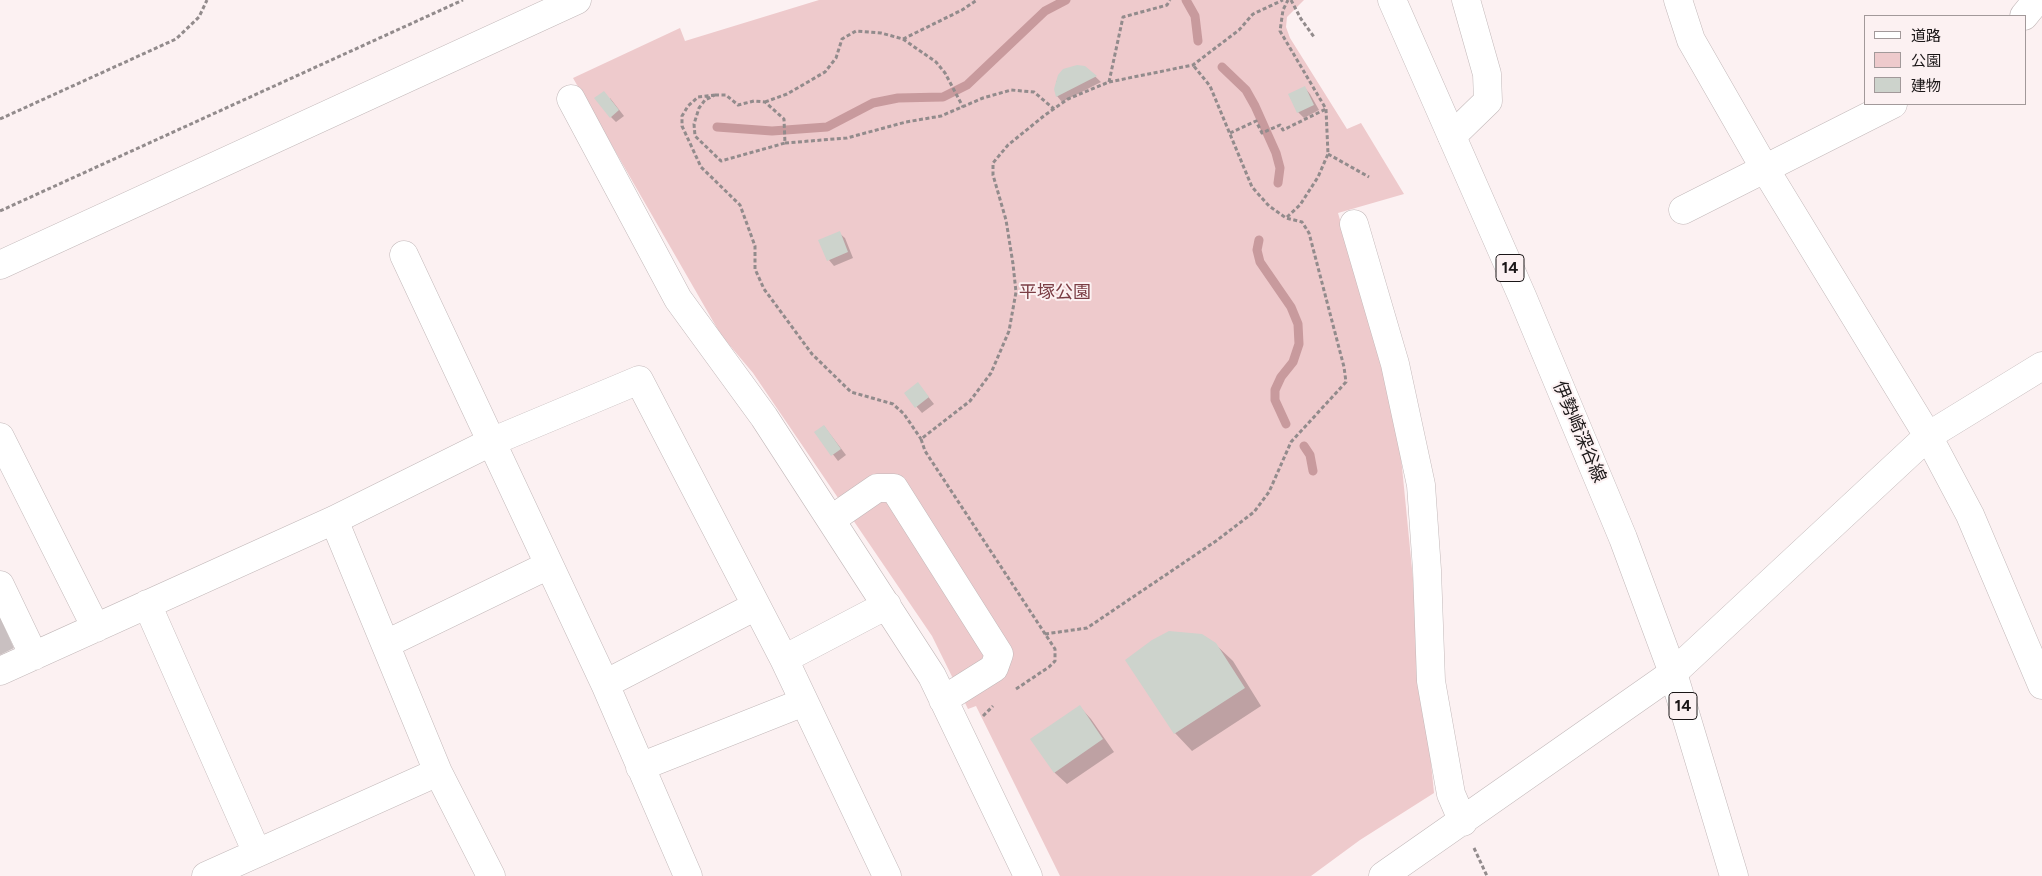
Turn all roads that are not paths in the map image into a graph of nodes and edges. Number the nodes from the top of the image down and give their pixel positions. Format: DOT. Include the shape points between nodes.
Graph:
graph roads {
  1 [pos="577,0"];
  2 [pos="1392,0"];
  3 [pos="1466,0"];
  4 [pos="1678,0"];
  5 [pos="2037,0"];
  6 [pos="2025,15"];
  7 [pos="571,99"];
  8 [pos="1891,105"];
  9 [pos="1452,136"];
  10 [pos="1765,169"];
  11 [pos="1683,210"];
  12 [pos="1354,224"];
  13 [pos="404,255"];
  14 [pos="0,265"];
  15 [pos="2042,366"];
  16 [pos="1928,436"];
  17 [pos="491,442"];
  18 [pos="4,455"];
  19 [pos="334,520"];
  20 [pos="832,520"];
  21 [pos="549,565"];
  22 [pos="0,585"];
  23 [pos="147,604"];
  24 [pos="756,606"];
  25 [pos="887,606"];
  26 [pos="96,628"];
  27 [pos="386,644"];
  28 [pos="34,656"];
  29 [pos="784,659"];
  30 [pos="0,671"];
  31 [pos="1673,673"];
  32 [pos="605,684"];
  33 [pos="2042,685"];
  34 [pos="943,700"];
  35 [pos="804,702"];
  36 [pos="640,766"];
  37 [pos="438,772"];
  38 [pos="1463,822"];
  39 [pos="257,853"];
  40 [pos="206,876"];
  41 [pos="491,876"];
  42 [pos="688,876"];
  43 [pos="887,876"];
  44 [pos="1028,876"];
  45 [pos="1383,876"];
  46 [pos="1734,876"];
  1 -- 14 [label="street"];
  2 -- 9 [label="street, 伊勢崎深谷線 / 14"];
  3 -- 9 [label="street" via="1487,74 1488,101"];
  4 -- 10 [label="street" via="1691,40"];
  5 -- 6 [label="street"];
  7 -- 20 [label="street" via="678,299 764,417"];
  8 -- 10 [label="street"];
  9 -- 31 [label="street, 伊勢崎深谷線 / 14" via="1623,538"];
  10 -- 11 [label="street"];
  10 -- 16 [label="street"];
  12 -- 38 [label="street" via="1395,364 1421,486 1432,681 1451,794"];
  13 -- 17 [label="street"];
  15 -- 16 [label="street"];
  16 -- 31 [label="street"];
  16 -- 33 [label="street" via="1970,515"];
  17 -- 19 [label="street"];
  17 -- 21 [label="street"];
  17 -- 24 [label="street" via="639,380"];
  18 -- 26 [label="street"];
  19 -- 23 [label="street"];
  19 -- 27 [label="street"];
  20 -- 25 [label="street"];
  20 -- 34 [label="street" via="877,488 894,488 999,654 994,668"];
  21 -- 27 [label="street"];
  21 -- 32 [label="street"];
  22 -- 28 [label="street"];
  23 -- 26 [label="street"];
  23 -- 39 [label="street"];
  24 -- 29 [label="street"];
  24 -- 32 [label="street"];
  25 -- 29 [label="street"];
  25 -- 34 [label="street" via="932,676"];
  26 -- 28 [label="street"];
  27 -- 37 [label="street"];
  28 -- 30 [label="street"];
  29 -- 35 [label="street"];
  31 -- 38 [label="street"];
  31 -- 46 [label="street, 伊勢崎深谷線 / 14"];
  32 -- 36 [label="street"];
  34 -- 44 [label="street"];
  35 -- 36 [label="street"];
  35 -- 43 [label="street"];
  36 -- 42 [label="street"];
  37 -- 39 [label="street"];
  37 -- 41 [label="street"];
  38 -- 45 [label="street"];
  39 -- 40 [label="street"];
}
